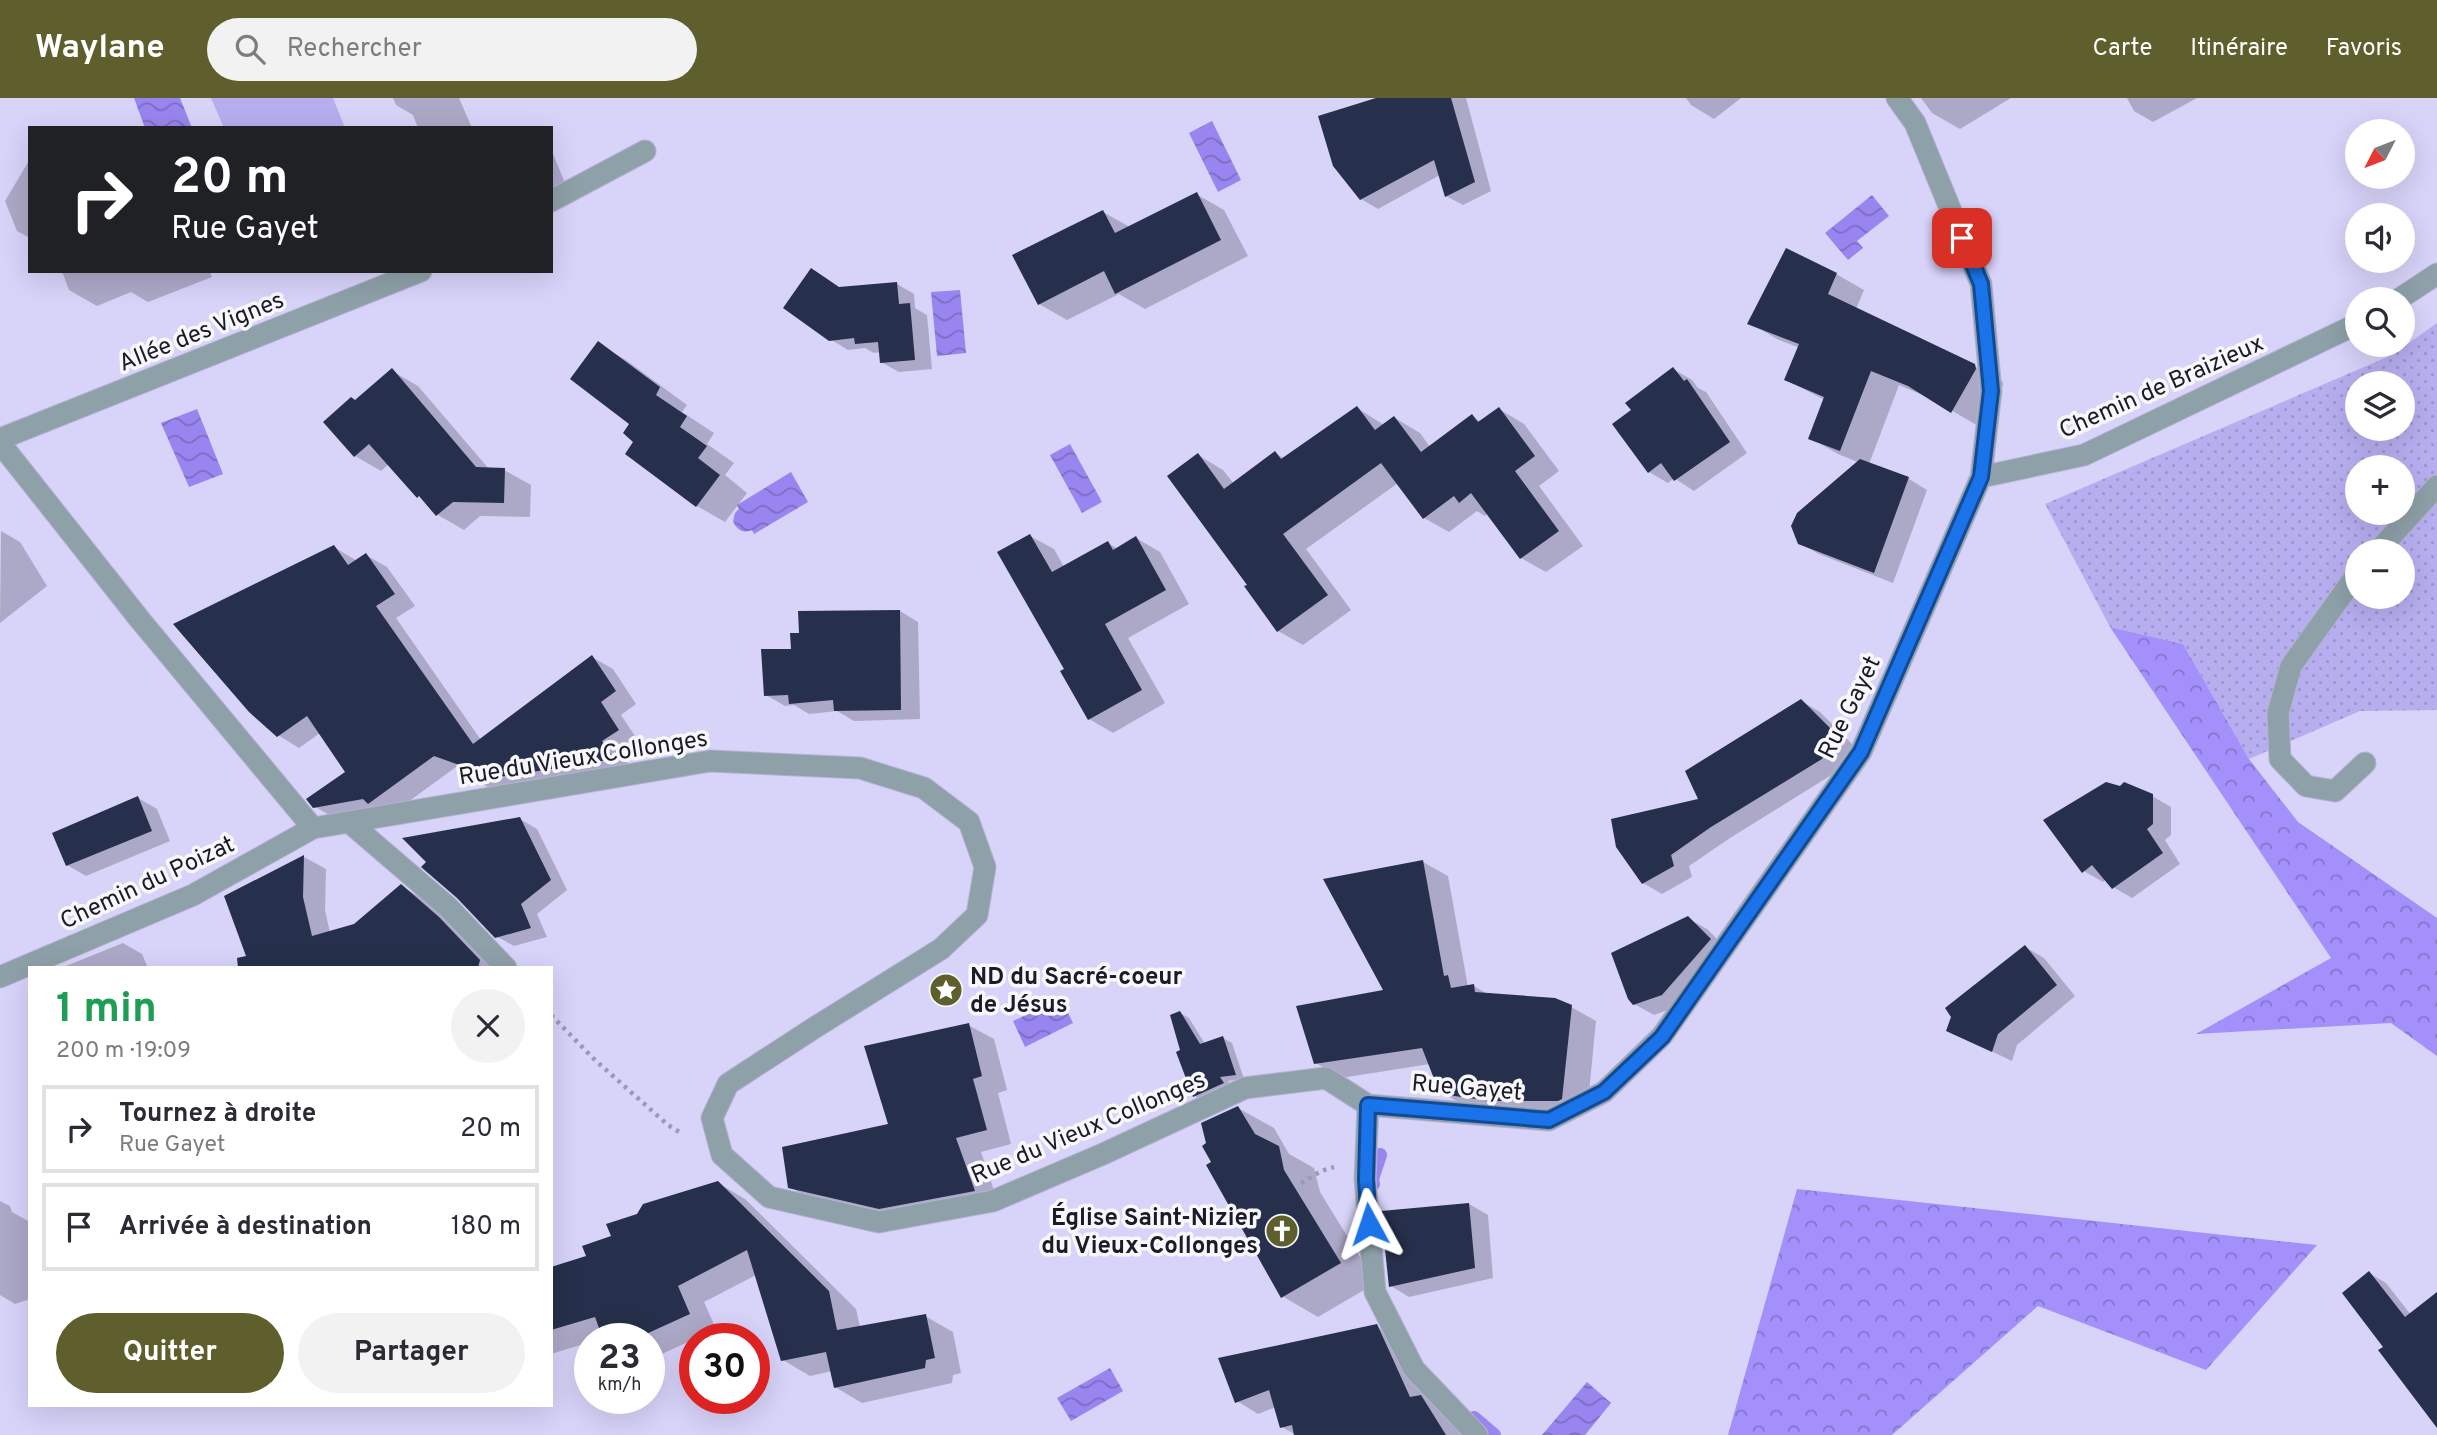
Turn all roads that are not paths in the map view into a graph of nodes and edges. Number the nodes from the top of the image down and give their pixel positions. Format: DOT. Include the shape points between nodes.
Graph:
graph roads {
  1 [pos="1897,98"];
  2 [pos="645,151"];
  3 [pos="553,200"];
  4 [pos="417,273"];
  5 [pos="2437,274"];
  6 [pos="2415,288"];
  7 [pos="2345,330"];
  8 [pos="0,441"];
  9 [pos="1981,477"];
  10 [pos="2437,486"];
  11 [pos="2389,539"];
  12 [pos="2345,591"];
  13 [pos="2365,763"];
  14 [pos="349,822"];
  15 [pos="313,828"];
  16 [pos="504,966"];
  17 [pos="0,977"];
  18 [pos="1368,1105"];
  19 [pos="1478,1435"];
  1 -- 9 [label="street, Rue Gayet" via="1915,123 1981,284 1991,391"];
  2 -- 3 [label="street"];
  4 -- 8 [label="street, Allée des Vignes"];
  5 -- 6 [label="street"];
  7 -- 9 [label="street, Chemin de Braizieux" via="2084,455"];
  8 -- 15 [label="street" via="141,621"];
  9 -- 18 [label="street, Rue Gayet" via="1861,752 1662,1037 1604,1092 1549,1120"];
  10 -- 11 [label="street"];
  12 -- 13 [label="street" via="2291,666 2278,713 2280,759 2305,786 2335,791"];
  14 -- 15 [label="street, Rue du Vieux Collonges"];
  14 -- 16 [label="street" via="448,907"];
  14 -- 18 [label="street, Rue du Vieux Collonges" via="710,761 860,768 923,788 969,822 985,867 977,915 941,949 728,1084 712,1118 722,1155 769,1198 879,1222 993,1200 1245,1088 1326,1077"];
  15 -- 17 [label="street, Chemin du Poizat" via="193,895"];
  18 -- 19 [label="street" via="1366,1179 1375,1292 1414,1369"];
}
